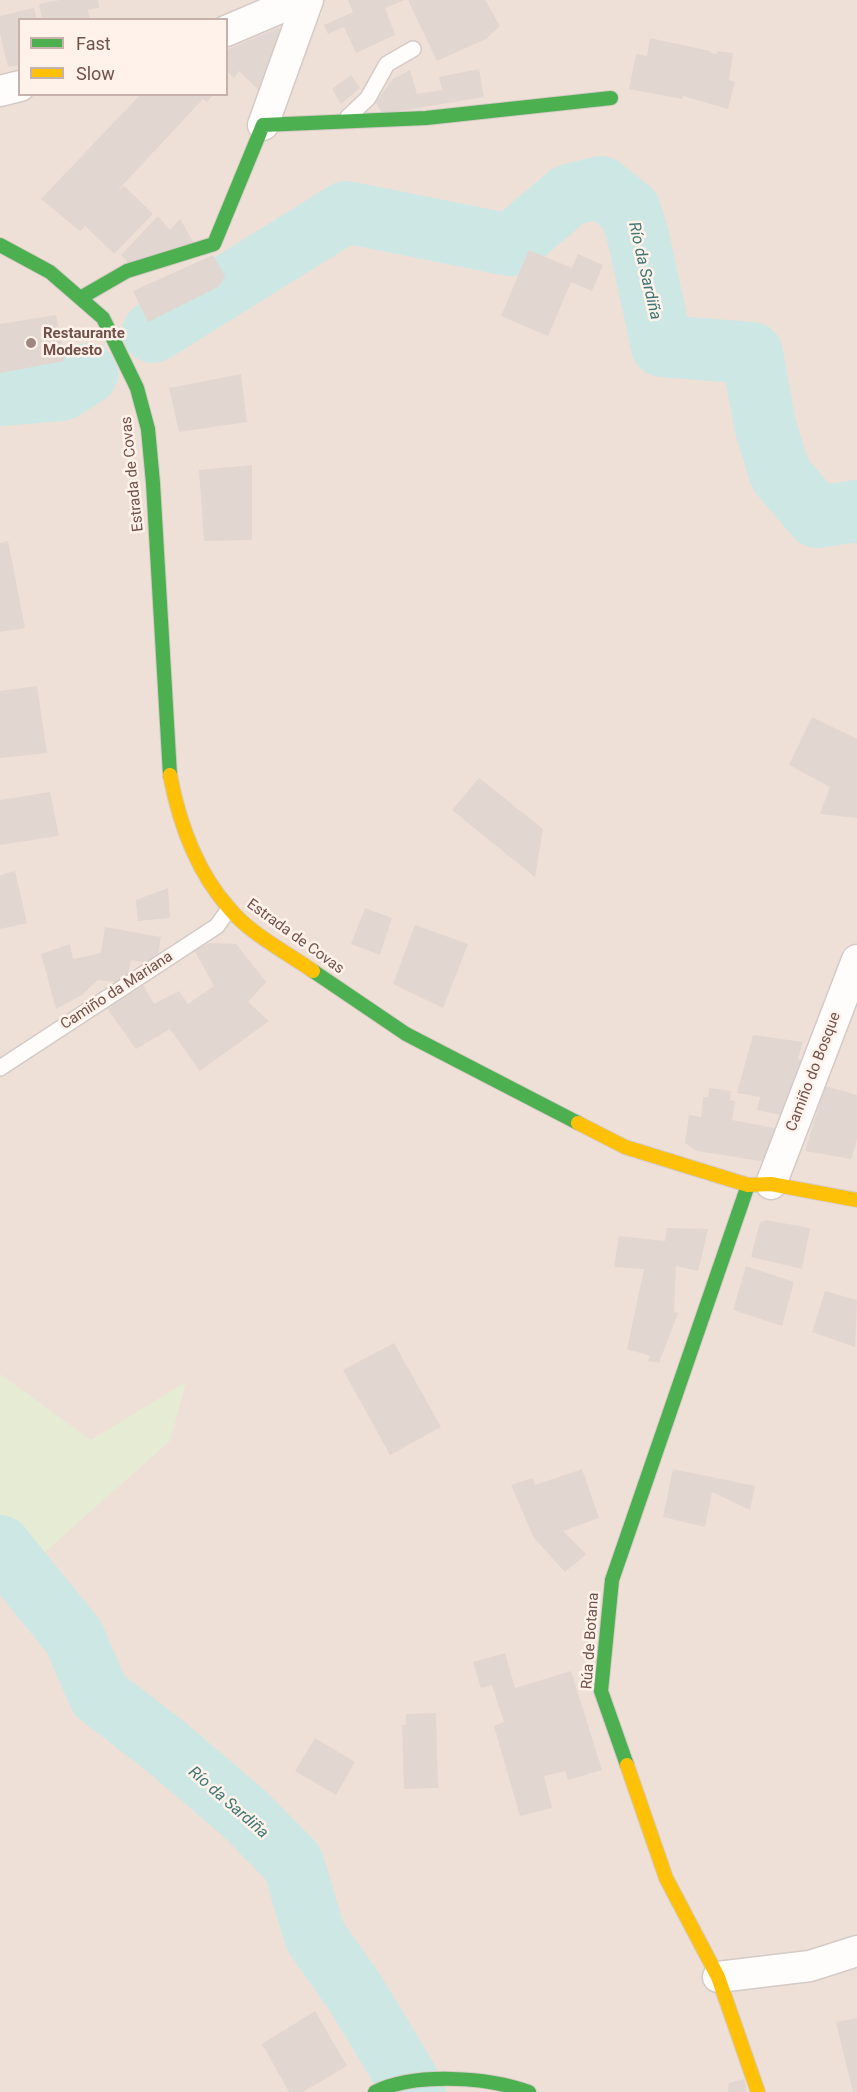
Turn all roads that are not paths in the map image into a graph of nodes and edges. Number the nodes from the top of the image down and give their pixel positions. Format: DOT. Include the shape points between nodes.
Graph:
graph roads {
  1 [pos="299,0"];
  2 [pos="308,0"];
  3 [pos="228,30"];
  4 [pos="413,50"];
  5 [pos="18,86"];
  6 [pos="0,91"];
  7 [pos="611,98"];
  8 [pos="344,122"];
  9 [pos="263,125"];
  10 [pos="0,245"];
  11 [pos="82,297"];
  12 [pos="229,909"];
  13 [pos="857,960"];
  14 [pos="0,1068"];
  15 [pos="760,1185"];
  16 [pos="857,1200"];
  17 [pos="857,1951"];
  18 [pos="718,1977"];
  19 [pos="379,2090"];
  20 [pos="529,2092"];
  21 [pos="758,2092"];
  1 -- 3 [label="street"];
  2 -- 9 [label="street"];
  4 -- 8 [label="lane" via="387,64 368,98"];
  5 -- 6 [label="street"];
  7 -- 8 [label="street" via="426,118"];
  8 -- 9 [label="street"];
  9 -- 11 [label="street" via="214,244 128,271"];
  10 -- 11 [label="street, Estrada de Covas" via="50,272"];
  11 -- 12 [label="street, Estrada de Covas" via="103,318 118,344 137,388 148,429 170,777 183,827 199,863"];
  12 -- 14 [label="lane, Camiño da Mariana" via="217,926"];
  12 -- 15 [label="street, Estrada de Covas" via="406,1034 625,1147"];
  13 -- 15 [label="street, Camiño do Bosque"];
  15 -- 16 [label="street, Estrada de Covas"];
  15 -- 18 [label="street, Rúa de Botana" via="612,1580 601,1692 666,1878"];
  17 -- 18 [label="street" via="810,1966"];
  18 -- 21 [label="street, Rúa de Botana"];
  19 -- 20 [label="street" via="450,2077 508,2083"];
}
